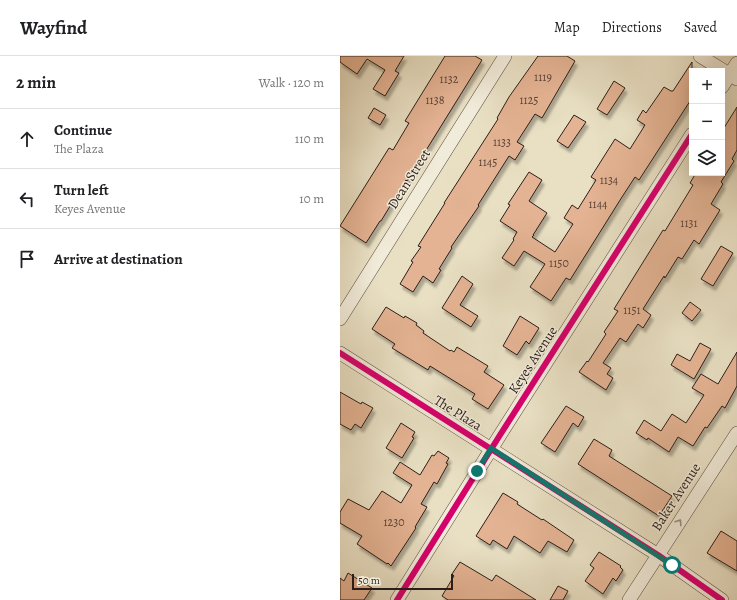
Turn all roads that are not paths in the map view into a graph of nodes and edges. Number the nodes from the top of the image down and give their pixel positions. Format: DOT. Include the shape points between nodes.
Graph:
graph roads {
  1 [pos="505,56"];
  2 [pos="700,56"];
  3 [pos="735,72"];
  4 [pos="725,84"];
  5 [pos="689,139"];
  6 [pos="340,319"];
  7 [pos="340,353"];
  8 [pos="737,433"];
  9 [pos="491,448"];
  10 [pos="658,555"];
  11 [pos="397,600"];
  12 [pos="629,600"];
  13 [pos="722,600"];
  1 -- 6 [label="street, Dean Street"];
  2 -- 3 [label="street"];
  3 -- 4 [label="street"];
  5 -- 9 [label="street, Keyes Avenue"];
  7 -- 9 [label="street, The Plaza"];
  10 -- 8 [label="street, Baker Avenue, one-way"];
  9 -- 10 [label="street, The Plaza"];
  9 -- 11 [label="street, Keyes Avenue"];
  10 -- 12 [label="street, Baker Avenue"];
  10 -- 13 [label="street, The Plaza"];
}
